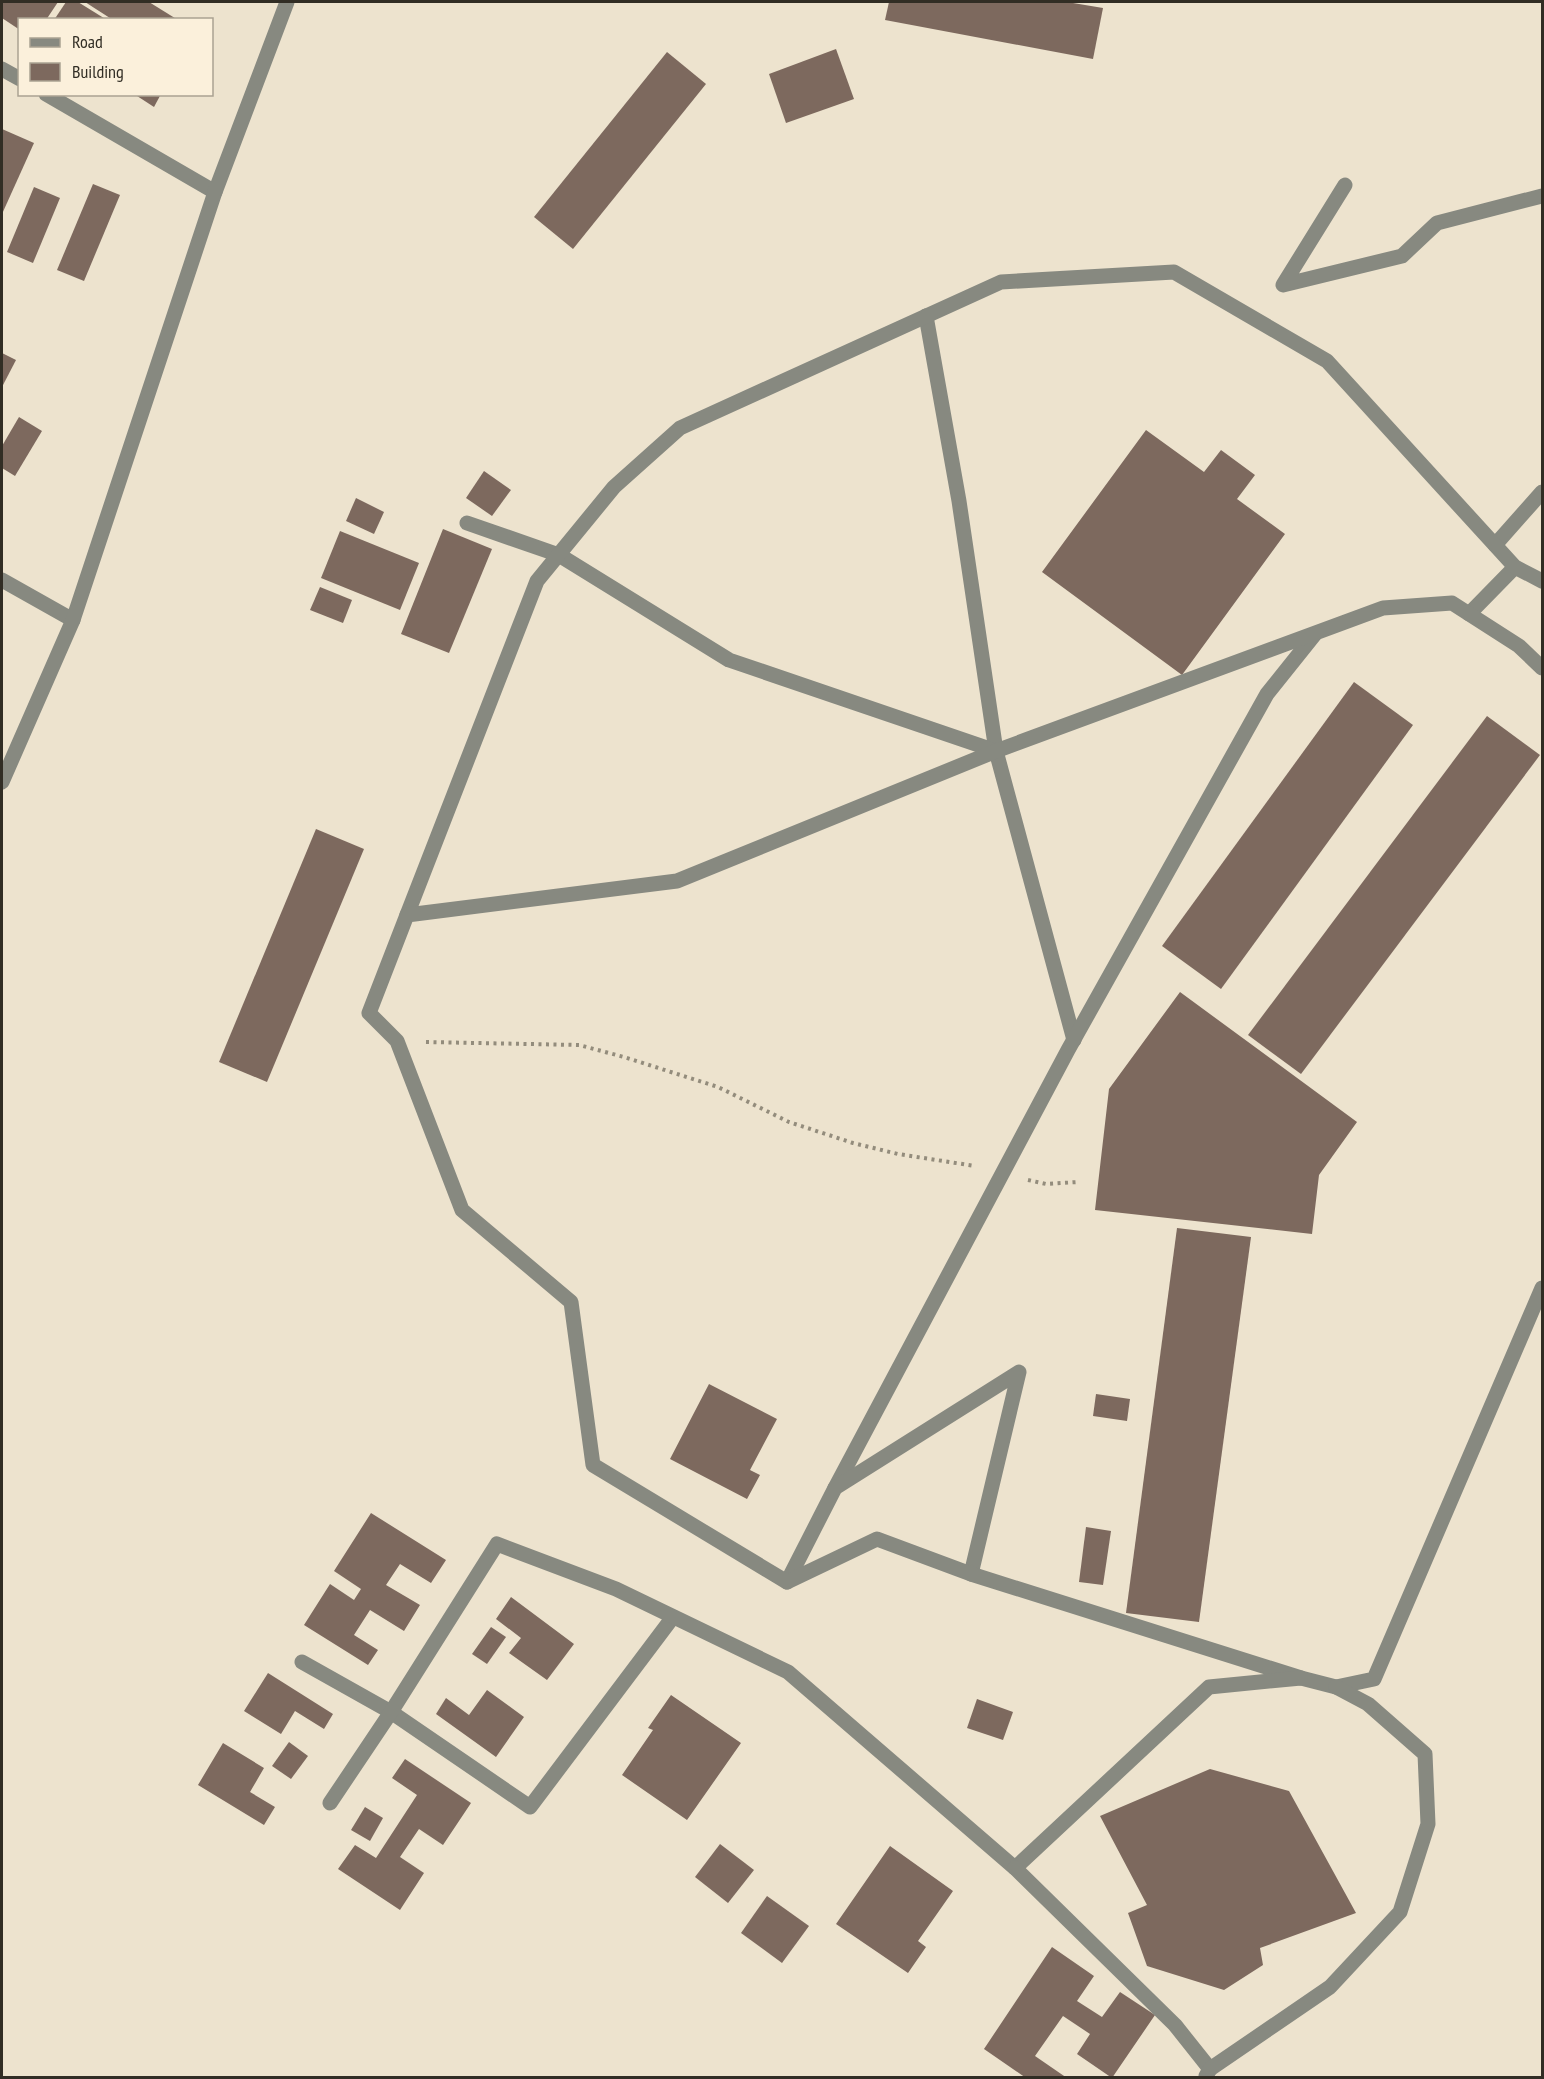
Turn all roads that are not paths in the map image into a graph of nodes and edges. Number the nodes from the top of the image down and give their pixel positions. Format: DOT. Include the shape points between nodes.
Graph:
graph roads {
  1 [pos="287,2"];
  2 [pos="2,69"];
  3 [pos="18,78"];
  4 [pos="49,96"];
  5 [pos="1345,185"];
  6 [pos="215,192"];
  7 [pos="1542,196"];
  8 [pos="926,316"];
  9 [pos="1542,492"];
  10 [pos="467,523"];
  11 [pos="1495,545"];
  12 [pos="559,555"];
  13 [pos="1515,567"];
  14 [pos="2,580"];
  15 [pos="1542,580"];
  16 [pos="1469,614"];
  17 [pos="73,620"];
  18 [pos="1315,633"];
  19 [pos="1542,668"];
  20 [pos="996,752"];
  21 [pos="2,782"];
  22 [pos="407,915"];
  23 [pos="1074,1040"];
  24 [pos="1542,1288"];
  25 [pos="835,1488"];
  26 [pos="971,1574"];
  27 [pos="787,1582"];
  28 [pos="673,1617"];
  29 [pos="302,1662"];
  30 [pos="1301,1678"];
  31 [pos="1336,1687"];
  32 [pos="391,1712"];
  33 [pos="330,1803"];
  34 [pos="1015,1868"];
  35 [pos="1208,2073"];
  1 -- 6 [label="street"];
  2 -- 3 [label="street"];
  4 -- 6 [label="street"];
  5 -- 7 [label="street" via="1283,285 1402,256 1437,223"];
  6 -- 17 [label="street"];
  8 -- 11 [label="street" via="1001,282 1174,272 1327,361"];
  8 -- 12 [label="street" via="680,428 614,487"];
  8 -- 20 [label="street" via="959,501"];
  9 -- 11 [label="street"];
  10 -- 12 [label="street"];
  11 -- 13 [label="street"];
  12 -- 20 [label="street" via="729,660"];
  12 -- 22 [label="street" via="537,581"];
  13 -- 15 [label="street"];
  13 -- 16 [label="street"];
  14 -- 17 [label="street"];
  16 -- 18 [label="street" via="1452,603 1383,608"];
  16 -- 19 [label="street" via="1518,646"];
  17 -- 21 [label="street"];
  18 -- 20 [label="street"];
  18 -- 23 [label="street" via="1267,694"];
  20 -- 22 [label="street" via="677,881"];
  20 -- 23 [label="street"];
  22 -- 27 [label="street" via="369,1013 397,1041 462,1209 571,1302 593,1465"];
  23 -- 25 [label="street"];
  24 -- 31 [label="street" via="1374,1679"];
  25 -- 26 [label="street" via="1019,1372"];
  25 -- 27 [label="street"];
  26 -- 27 [label="street" via="877,1539"];
  26 -- 30 [label="street"];
  28 -- 32 [label="street" via="616,1589 497,1544"];
  28 -- 32 [label="street" via="530,1806"];
  28 -- 34 [label="street" via="788,1672"];
  29 -- 32 [label="street"];
  30 -- 31 [label="street"];
  30 -- 34 [label="street" via="1209,1688"];
  31 -- 35 [label="street" via="1368,1704 1425,1754 1428,1824 1400,1912 1330,1987"];
  32 -- 33 [label="street"];
  34 -- 35 [label="street" via="1175,2025"];
}
